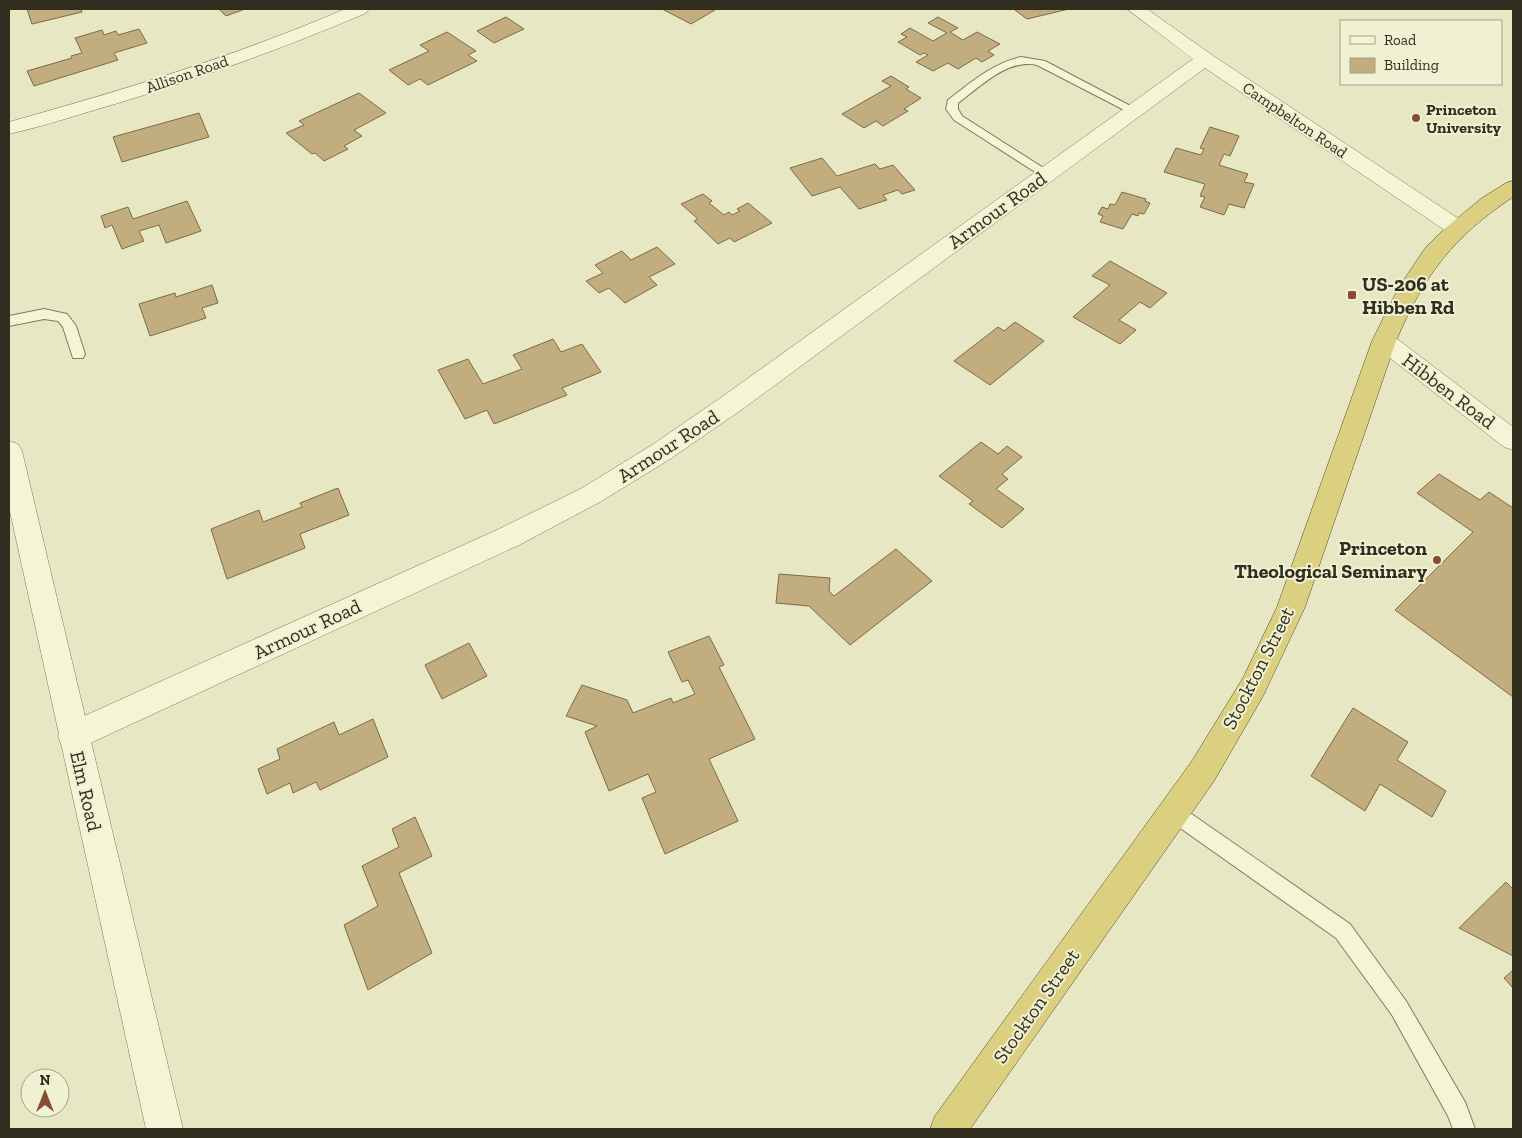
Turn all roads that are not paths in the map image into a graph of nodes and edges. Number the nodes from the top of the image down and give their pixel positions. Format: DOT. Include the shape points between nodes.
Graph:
graph roads {
  1 [pos="360,9"];
  2 [pos="1136,9"];
  3 [pos="1205,59"];
  4 [pos="1134,111"];
  5 [pos="9,128"];
  6 [pos="1047,174"];
  7 [pos="1513,188"];
  8 [pos="1456,228"];
  9 [pos="9,321"];
  10 [pos="1384,341"];
  11 [pos="78,354"];
  12 [pos="1513,440"];
  13 [pos="9,451"];
  14 [pos="73,736"];
  15 [pos="1173,812"];
  16 [pos="165,1129"];
  17 [pos="948,1129"];
  18 [pos="1464,1129"];
  1 -- 5 [label="street, Allison Road" via="199,71"];
  2 -- 3 [label="street, Campbelton Road"];
  3 -- 4 [label="street, Armour Road"];
  3 -- 8 [label="street, Campbelton Road"];
  4 -- 6 [label="street, Armour Road"];
  4 -- 6 [label="lane" via="1041,63 1029,60 1000,69 952,102 958,118"];
  6 -- 14 [label="street, Armour Road" via="735,401 591,495 500,542"];
  7 -- 8 [label="highway, Stockton Street"];
  8 -- 10 [label="highway, Stockton Street" via="1418,273 1398,307"];
  9 -- 11 [label="lane" via="44,314 62,317 76,342"];
  10 -- 12 [label="street, Hibben Road"];
  10 -- 15 [label="highway, Stockton Street" via="1291,607 1253,687 1203,771"];
  13 -- 14 [label="street, Elm Road"];
  14 -- 16 [label="street, Elm Road"];
  15 -- 17 [label="highway, Stockton Street"];
  15 -- 18 [label="lane" via="1343,931 1399,1008 1457,1110"];
}
